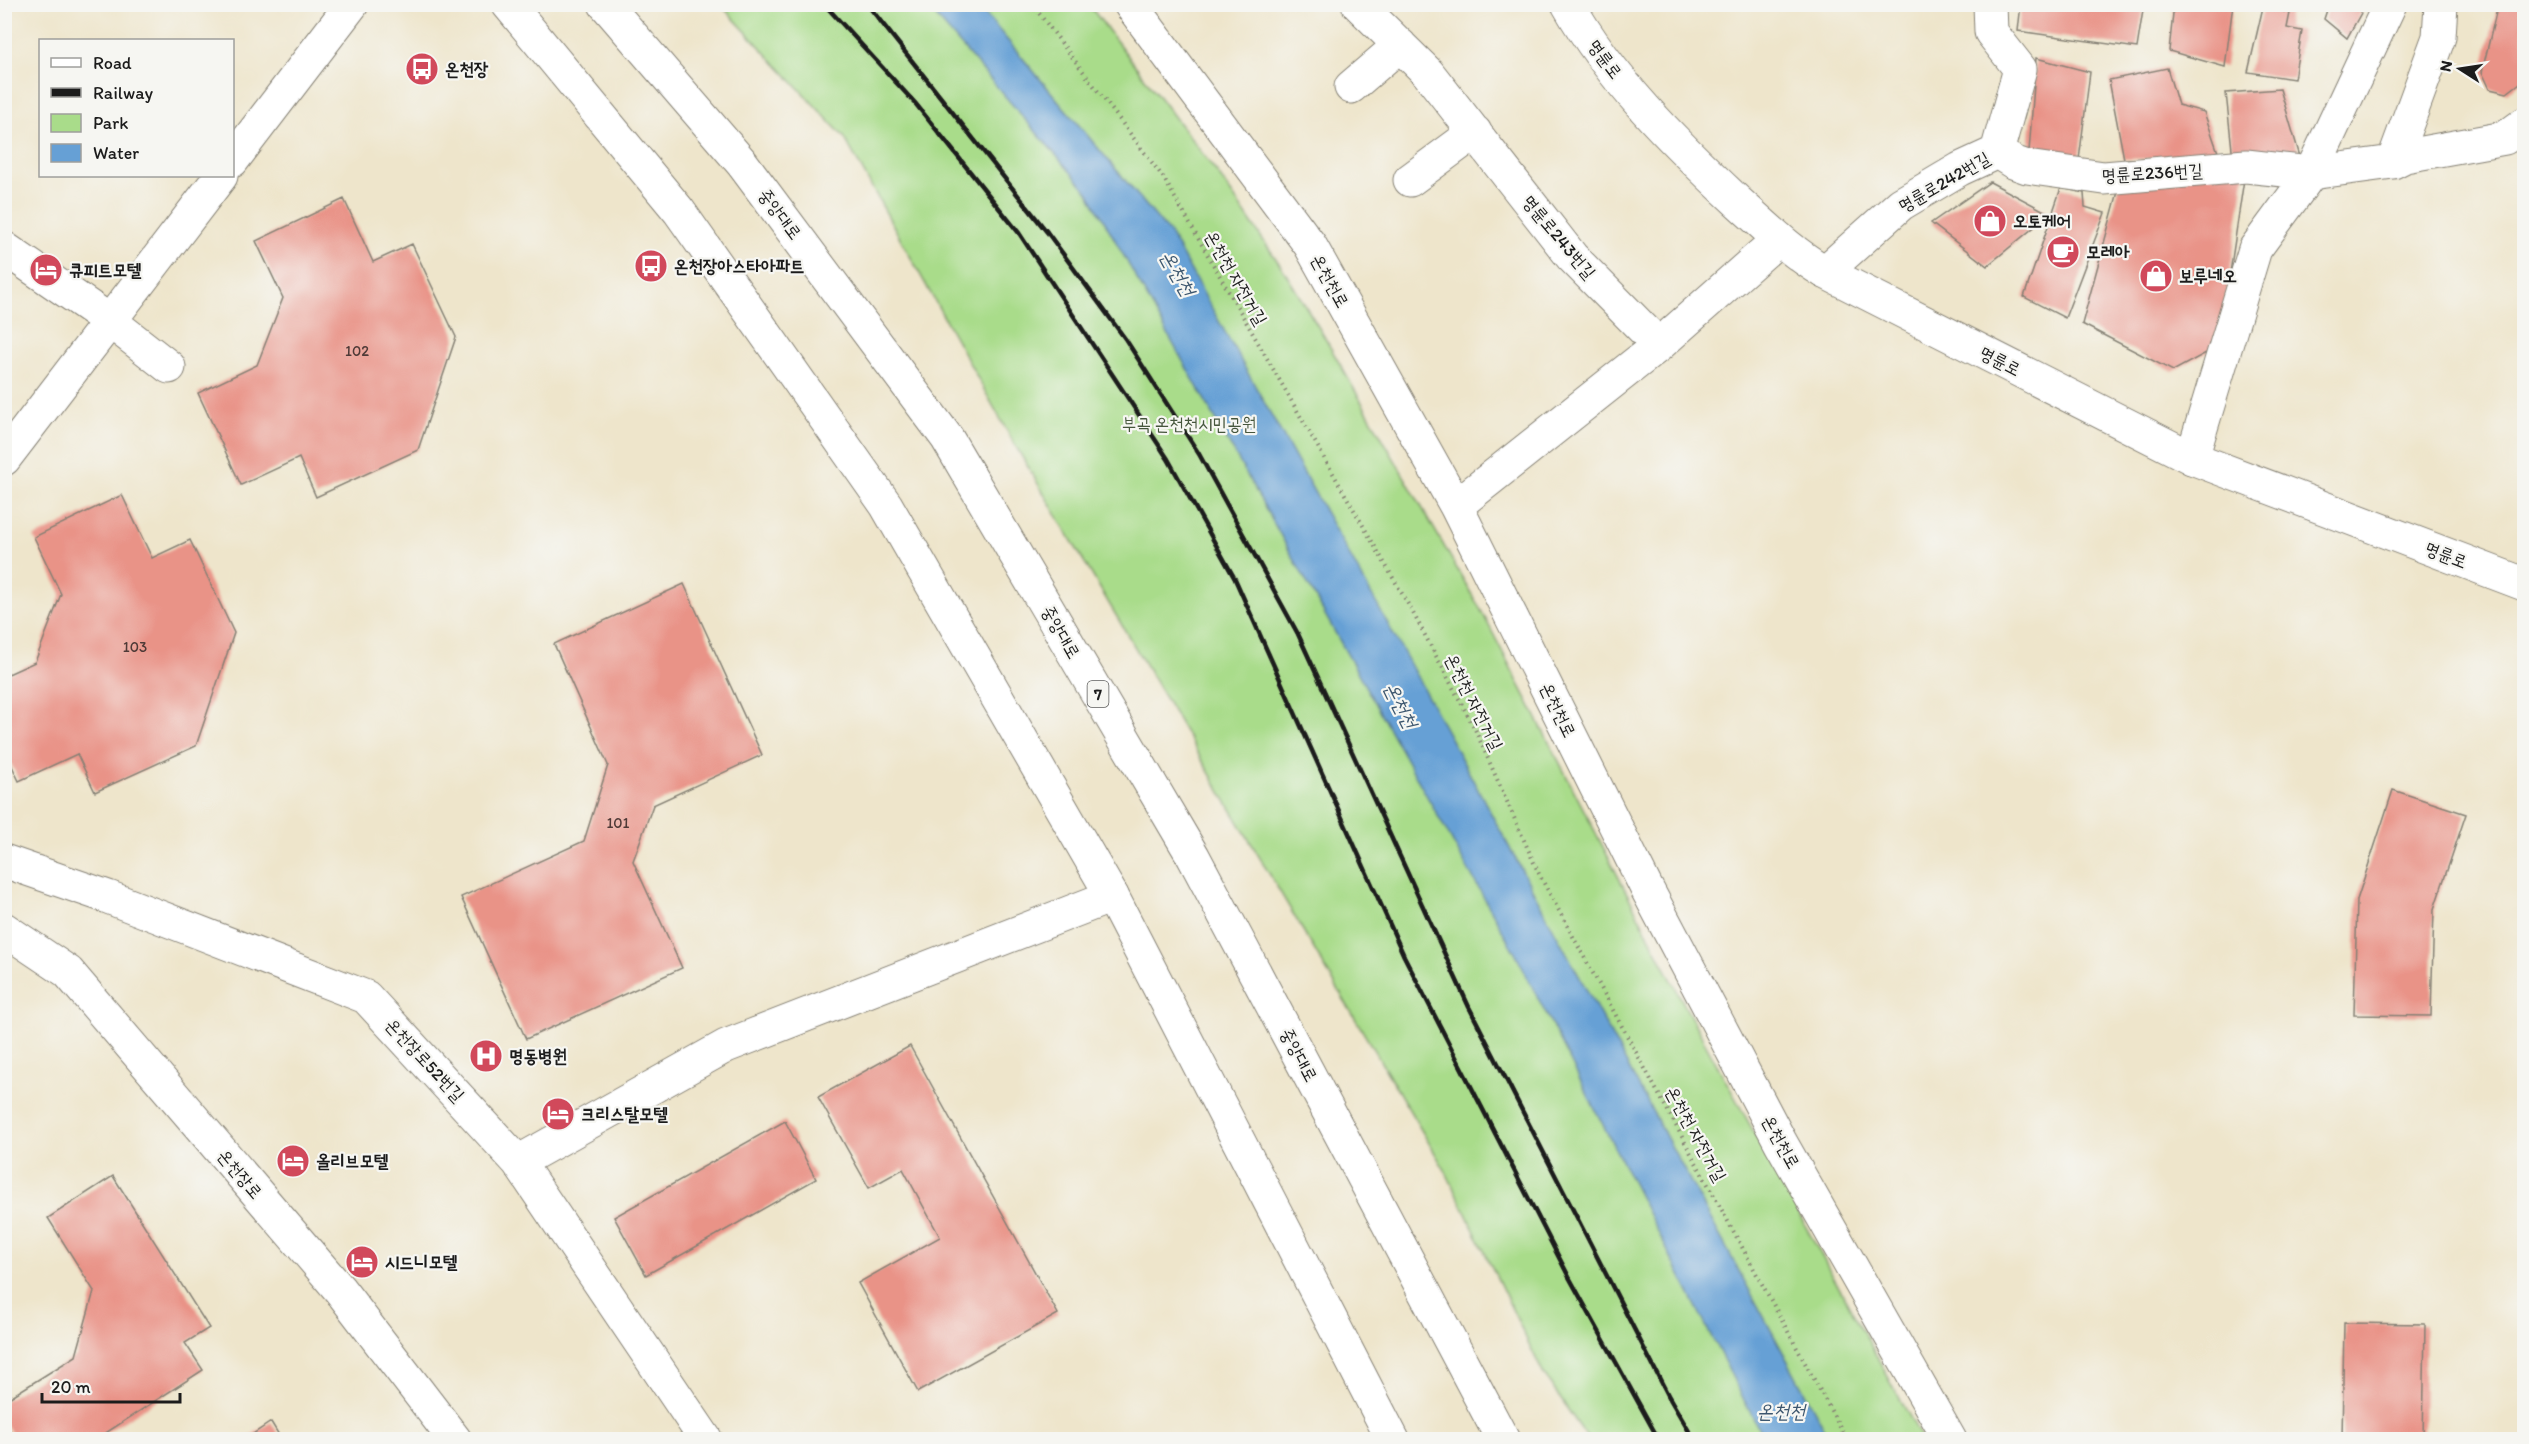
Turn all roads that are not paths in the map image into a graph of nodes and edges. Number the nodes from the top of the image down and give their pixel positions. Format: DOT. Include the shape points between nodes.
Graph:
graph roads {
  1 [pos="352,4"];
  2 [pos="508,4"];
  3 [pos="605,4"];
  4 [pos="1130,4"];
  5 [pos="1358,4"];
  6 [pos="1568,4"];
  7 [pos="1990,4"];
  8 [pos="2390,4"];
  9 [pos="2441,4"];
  10 [pos="1400,45"];
  11 [pos="1351,87"];
  12 [pos="1474,132"];
  13 [pos="2518,137"];
  14 [pos="1997,152"];
  15 [pos="234,158"];
  16 [pos="2393,162"];
  17 [pos="2311,173"];
  18 [pos="220,177"];
  19 [pos="1410,180"];
  20 [pos="1779,239"];
  21 [pos="4,248"];
  22 [pos="1825,272"];
  23 [pos="110,321"];
  24 [pos="1659,345"];
  25 [pos="169,367"];
  26 [pos="2192,458"];
  27 [pos="4,459"];
  28 [pos="1456,506"];
  29 [pos="2524,584"];
  30 [pos="4,861"];
  31 [pos="1112,896"];
  32 [pos="4,929"];
  33 [pos="518,1162"];
  34 [pos="455,1440"];
  35 [pos="705,1440"];
  36 [pos="1393,1440"];
  37 [pos="1503,1440"];
  38 [pos="1950,1440"];
  1 -- 15 [label="street"];
  2 -- 31 [label="street" via="679,211 886,505"];
  3 -- 37 [label="street, 중앙대로 / 7" via="742,163 947,438 1193,855"];
  4 -- 28 [label="street, 온천천로" via="1310,245"];
  5 -- 10 [label="street, 명륜로243번길"];
  6 -- 20 [label="street, 명륜로" via="1629,91 1693,161"];
  7 -- 14 [label="street, 명륜로242번길" via="1991,32 2020,69"];
  8 -- 17 [label="street"];
  9 -- 16 [label="street" via="2439,37"];
  10 -- 11 [label="street"];
  10 -- 12 [label="street, 명륜로243번길" via="1428,73"];
  12 -- 19 [label="street"];
  12 -- 24 [label="street, 명륜로243번길" via="1572,257"];
  13 -- 16 [label="street, 명륜로236번길" via="2405,156"];
  14 -- 17 [label="street, 명륜로236번길" via="2027,167 2104,178 2246,166"];
  14 -- 22 [label="street, 명륜로242번길" via="1901,204"];
  16 -- 17 [label="street, 명륜로236번길"];
  17 -- 26 [label="street" via="2255,249"];
  18 -- 23 [label="street"];
  20 -- 22 [label="street, 명륜로" via="1796,255"];
  20 -- 24 [label="street"];
  21 -- 23 [label="street"];
  22 -- 26 [label="street, 명륜로"];
  23 -- 25 [label="street"];
  23 -- 27 [label="street"];
  24 -- 28 [label="street"];
  26 -- 29 [label="street, 명륜로"];
  28 -- 38 [label="street, 온천천로" via="1652,900 1781,1143"];
  30 -- 33 [label="street, 온천장로52번길" via="366,997"];
  31 -- 33 [label="street" via="726,1046"];
  31 -- 36 [label="street"];
  32 -- 34 [label="street, 온천장로" via="68,972 340,1290"];
  33 -- 35 [label="street, 온천장로52번길"];
}
